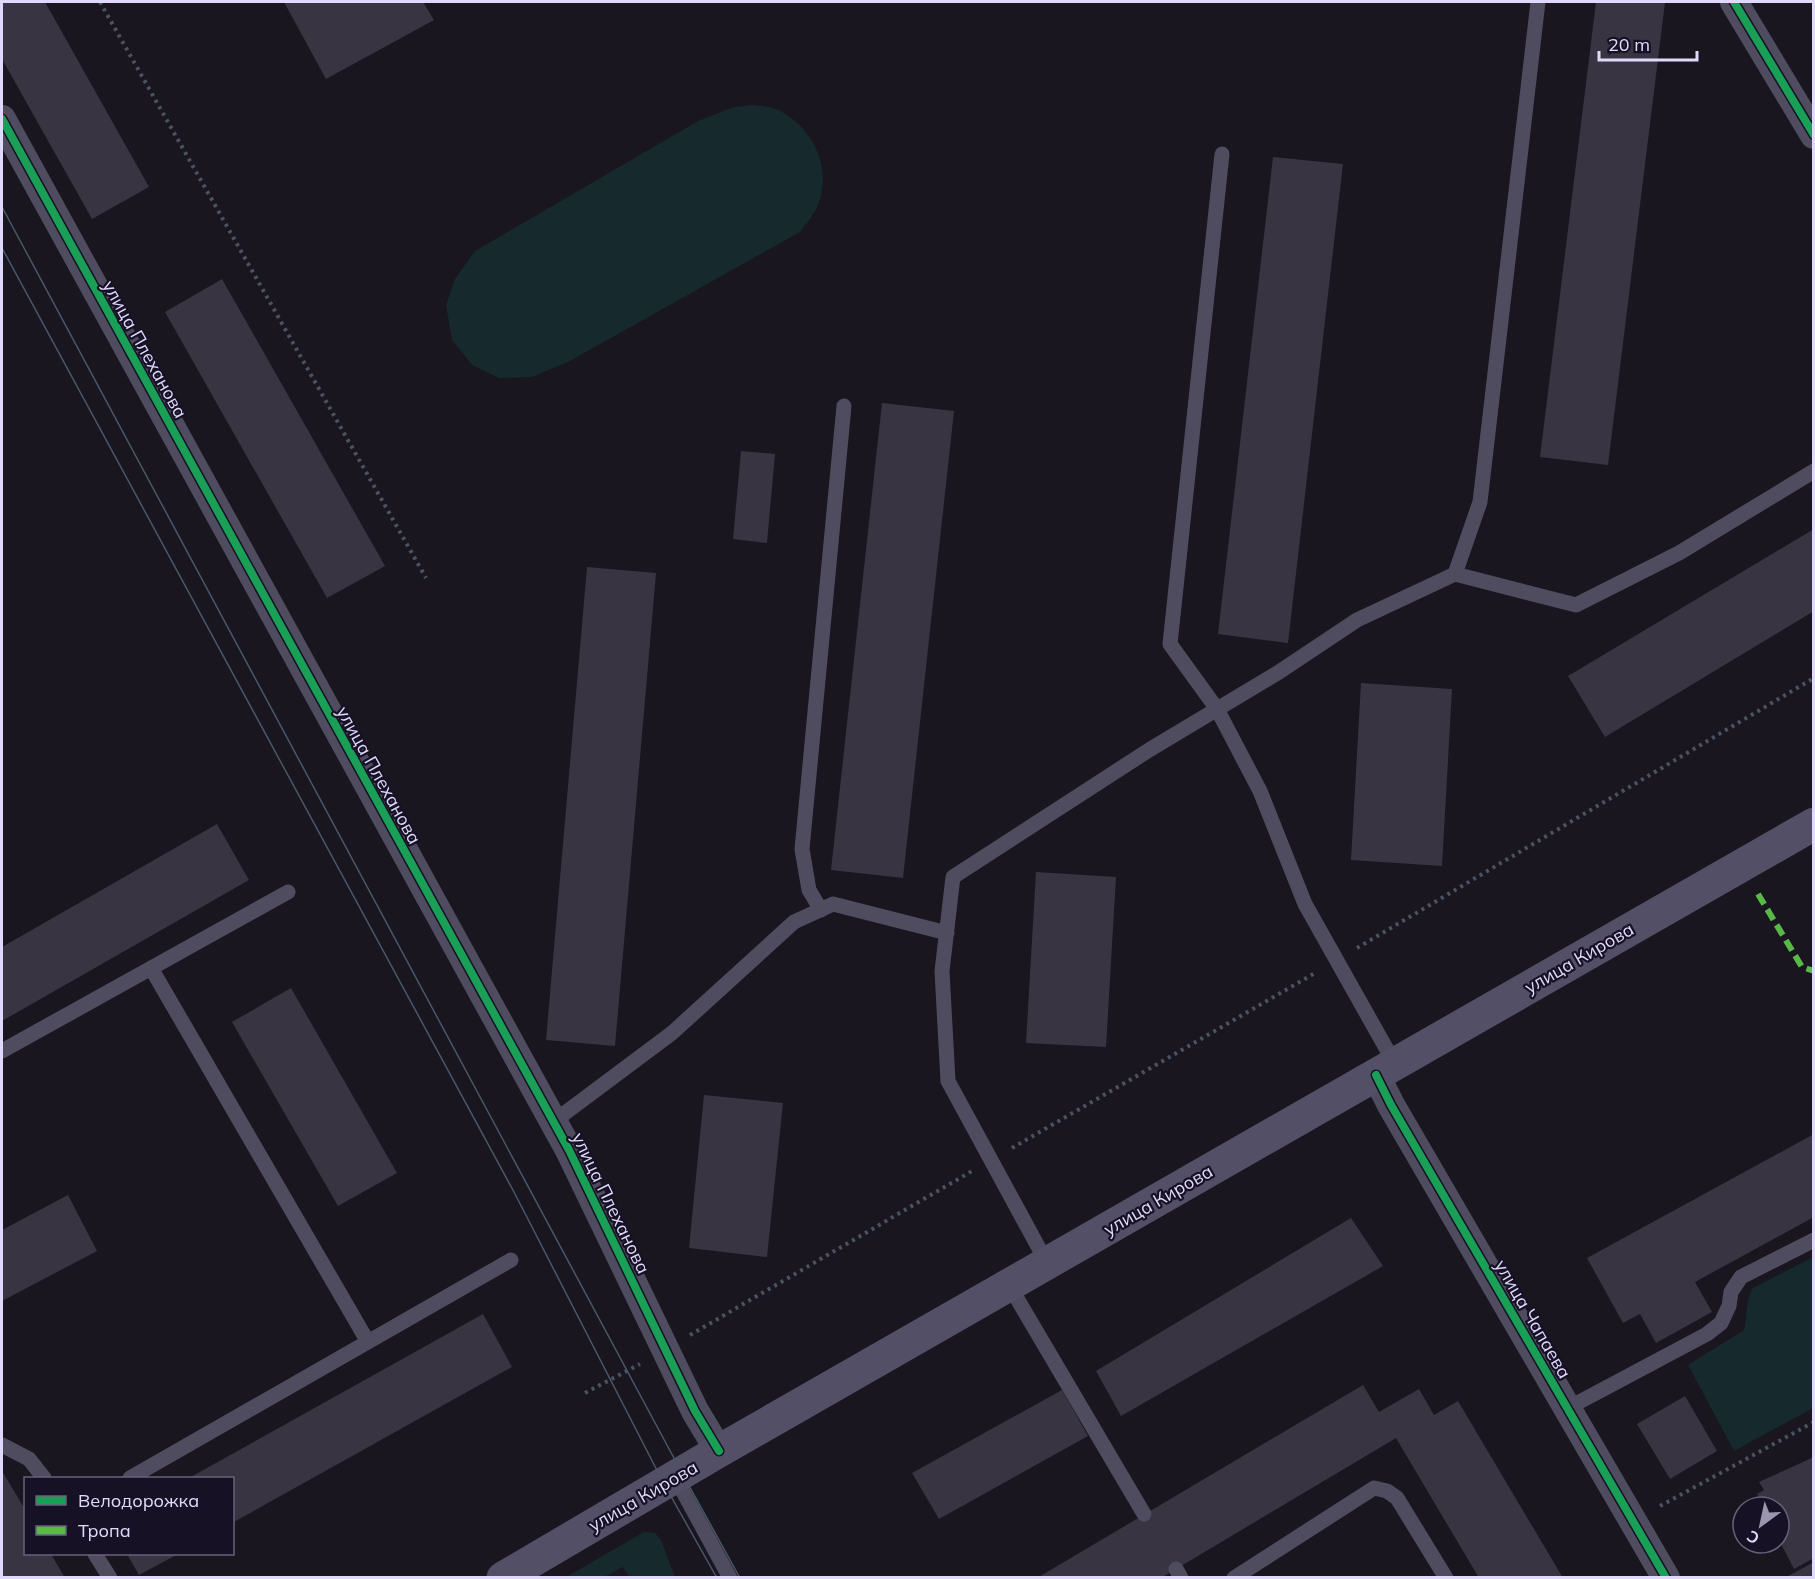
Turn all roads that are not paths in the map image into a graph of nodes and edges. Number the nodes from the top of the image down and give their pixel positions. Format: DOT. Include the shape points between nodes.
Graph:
graph roads {
  1 [pos="1538,2"];
  2 [pos="1734,2"];
  3 [pos="2,119"];
  4 [pos="1814,135"];
  5 [pos="1222,154"];
  6 [pos="844,406"];
  7 [pos="1814,471"];
  8 [pos="1455,574"];
  9 [pos="1217,709"];
  10 [pos="1814,824"];
  11 [pos="288,892"];
  12 [pos="821,910"];
  13 [pos="946,933"];
  14 [pos="151,968"];
  15 [pos="2,1051"];
  16 [pos="1385,1069"];
  17 [pos="553,1122"];
  18 [pos="1814,1240"];
  19 [pos="511,1260"];
  20 [pos="1047,1263"];
  21 [pos="1009,1285"];
  22 [pos="368,1342"];
  23 [pos="1568,1408"];
  24 [pos="2,1445"];
  25 [pos="719,1451"];
  26 [pos="42,1477"];
  27 [pos="133,1477"];
  28 [pos="675,1477"];
  29 [pos="1144,1514"];
  30 [pos="96,1555"];
  31 [pos="110,1578"];
  32 [pos="503,1578"];
  33 [pos="730,1578"];
  34 [pos="1234,1578"];
  35 [pos="1446,1578"];
  36 [pos="1666,1578"];
  1 -- 8 [label="lane" via="1480,502"];
  2 -- 4 [label="street"];
  3 -- 17 [label="street, улица Плеханова"];
  5 -- 9 [label="lane" via="1170,644"];
  6 -- 12 [label="lane" via="801,849 809,890"];
  7 -- 8 [label="lane" via="1679,554 1576,606"];
  8 -- 9 [label="lane" via="1357,620"];
  9 -- 13 [label="lane" via="953,877"];
  9 -- 16 [label="lane" via="1260,791 1305,904 1337,960"];
  10 -- 16 [label="main road, улица Кирова"];
  11 -- 14 [label="lane"];
  12 -- 13 [label="lane" via="833,904"];
  12 -- 17 [label="lane" via="794,922 672,1033"];
  13 -- 20 [label="lane" via="942,971 948,1081"];
  14 -- 15 [label="lane"];
  14 -- 22 [label="lane"];
  16 -- 20 [label="main road, улица Кирова"];
  16 -- 23 [label="street, улица Чапаева" via="1391,1105"];
  17 -- 25 [label="street, улица Плеханова" via="695,1411"];
  18 -- 23 [label="lane" via="1741,1277 1731,1292 1721,1323 1707,1334"];
  19 -- 22 [label="lane"];
  20 -- 21 [label="main road, улица Кирова"];
  21 -- 25 [label="main road, улица Кирова"];
  21 -- 29 [label="lane"];
  22 -- 27 [label="lane"];
  23 -- 36 [label="street, улица Чапаева"];
  24 -- 26 [label="lane" via="29,1459"];
  25 -- 28 [label="main road, улица Кирова"];
  28 -- 32 [label="main road, улица Кирова"];
  28 -- 33 [label="lane"];
  30 -- 31 [label="lane"];
  34 -- 35 [label="lane" via="1374,1488 1397,1497"];
}
